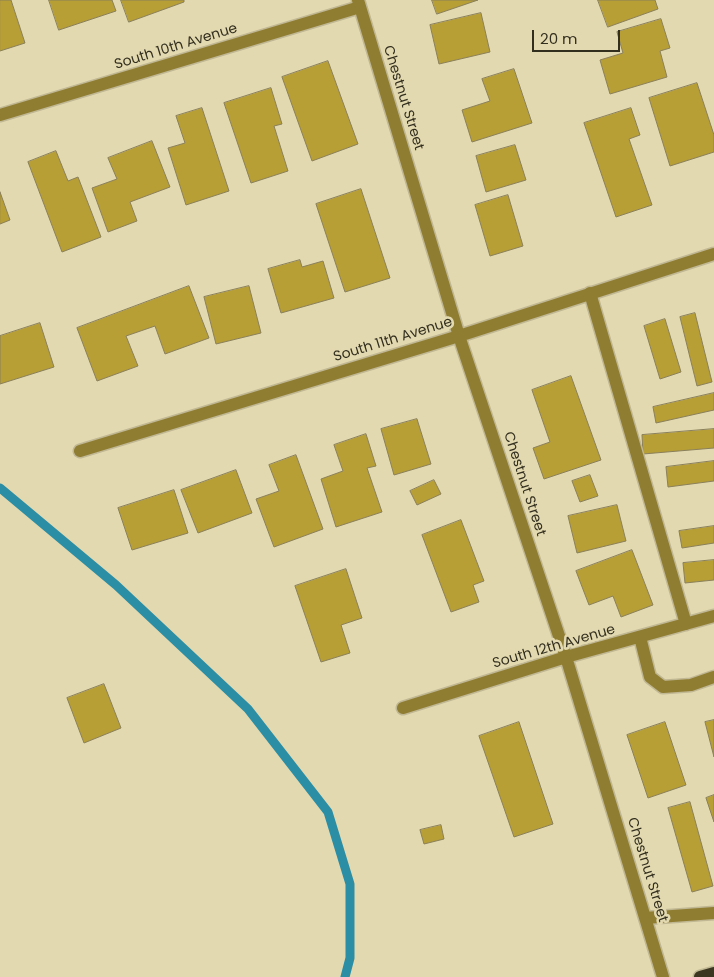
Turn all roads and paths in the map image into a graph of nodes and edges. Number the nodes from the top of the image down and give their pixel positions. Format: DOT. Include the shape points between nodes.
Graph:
graph roads {
  1 [pos="359,4"];
  2 [pos="0,115"];
  3 [pos="714,254"];
  4 [pos="590,293"];
  5 [pos="459,336"];
  6 [pos="80,451"];
  7 [pos="714,616"];
  8 [pos="686,624"];
  9 [pos="640,637"];
  10 [pos="566,657"];
  11 [pos="714,678"];
  12 [pos="402,708"];
  13 [pos="714,913"];
  14 [pos="645,918"];
  15 [pos="714,973"];
  16 [pos="664,977"];
  17 [pos="700,977"];
  1 -- 2 [label="street, South 10th Avenue"];
  1 -- 5 [label="street, Chestnut Street"];
  3 -- 4 [label="street, South 11th Avenue"];
  4 -- 5 [label="street, South 11th Avenue"];
  4 -- 8 [label="street"];
  5 -- 6 [label="street, South 11th Avenue"];
  5 -- 10 [label="street, Chestnut Street"];
  7 -- 8 [label="street, South 12th Avenue"];
  8 -- 9 [label="street, South 12th Avenue"];
  9 -- 10 [label="street, South 12th Avenue"];
  9 -- 11 [label="street" via="650,677 664,687 691,685"];
  10 -- 12 [label="street, South 12th Avenue"];
  10 -- 14 [label="street, Chestnut Street"];
  13 -- 14 [label="street"];
  14 -- 16 [label="street, Chestnut Street"];
  15 -- 17 [label="main road"];
}
